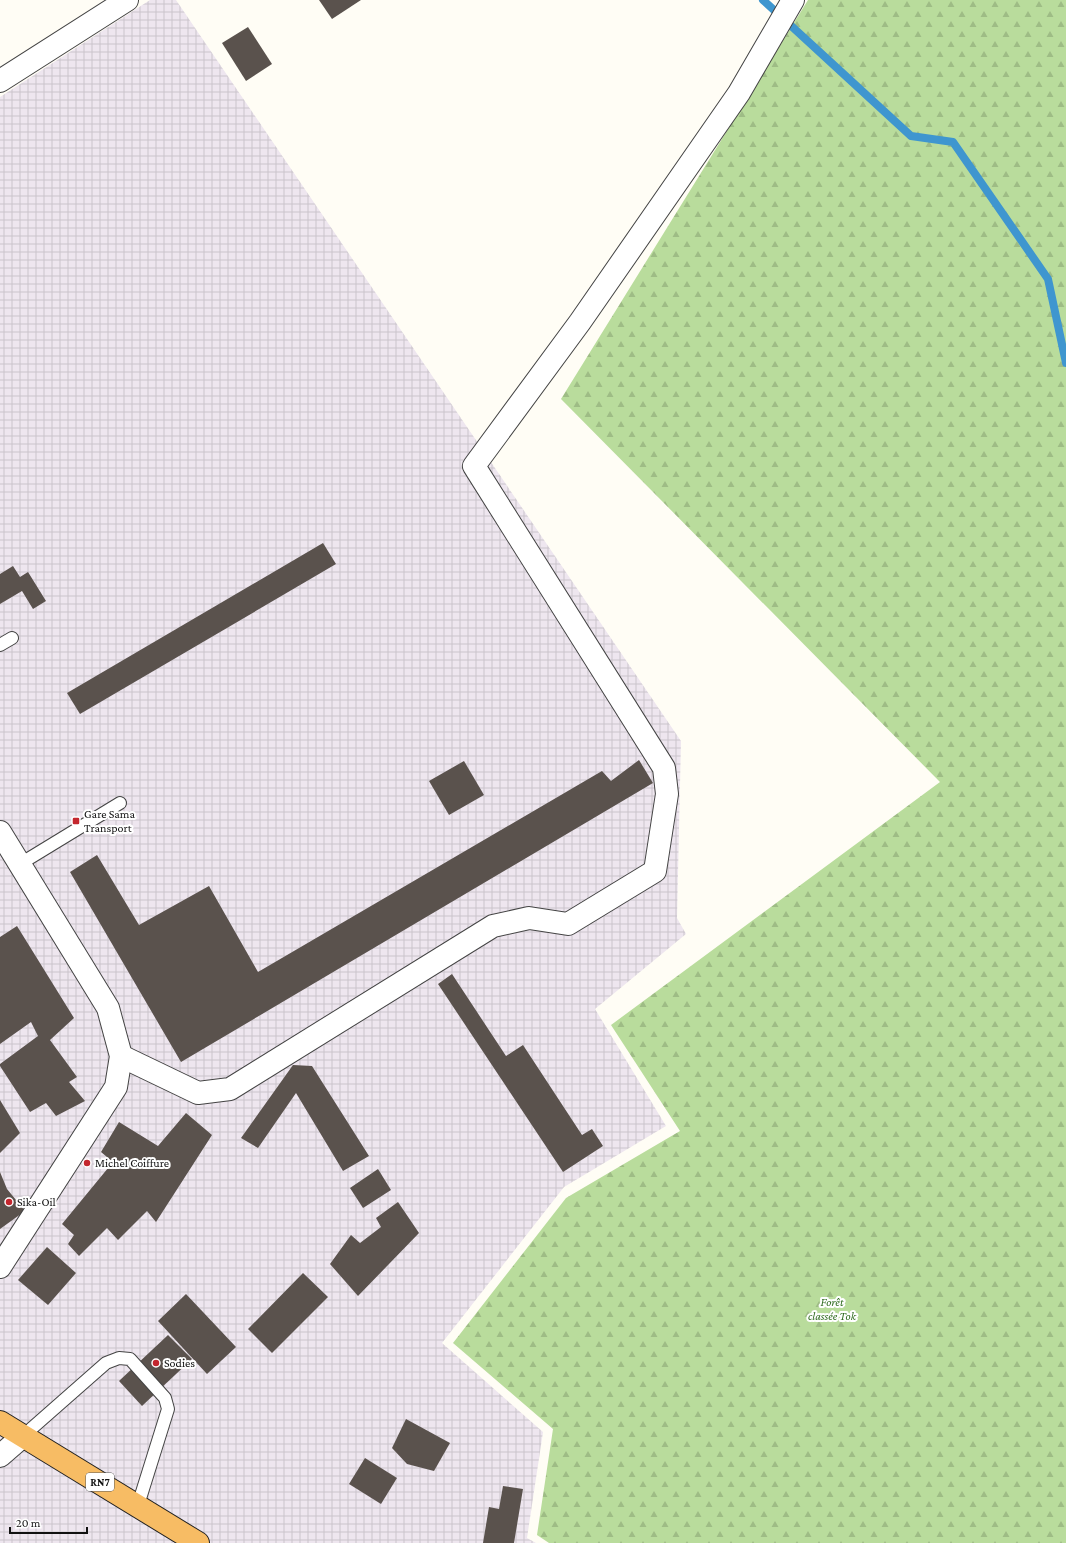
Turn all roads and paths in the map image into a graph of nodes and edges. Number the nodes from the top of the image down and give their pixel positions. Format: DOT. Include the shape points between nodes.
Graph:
graph roads {
  1 [pos="127,0"];
  2 [pos="793,0"];
  3 [pos="0,81"];
  4 [pos="12,638"];
  5 [pos="0,645"];
  6 [pos="120,803"];
  7 [pos="0,832"];
  8 [pos="20,864"];
  9 [pos="121,1056"];
  10 [pos="0,1267"];
  11 [pos="0,1422"];
  12 [pos="23,1436"];
  13 [pos="0,1456"];
  14 [pos="138,1505"];
  15 [pos="198,1543"];
  1 -- 3 [label="street"];
  2 -- 9 [label="street" via="739,93 580,322 474,466 664,768 667,794 655,871 568,924 529,918 493,926 230,1089 198,1093"];
  4 -- 5 [label="lane"];
  6 -- 8 [label="lane"];
  7 -- 8 [label="street"];
  8 -- 9 [label="street" via="108,1008"];
  9 -- 10 [label="street" via="116,1087"];
  11 -- 12 [label="highway, RN7"];
  12 -- 13 [label="street"];
  12 -- 14 [label="highway, RN7"];
  12 -- 14 [label="lane" via="106,1363 119,1358 130,1359 165,1398 168,1409"];
  14 -- 15 [label="highway, RN7"];
}
